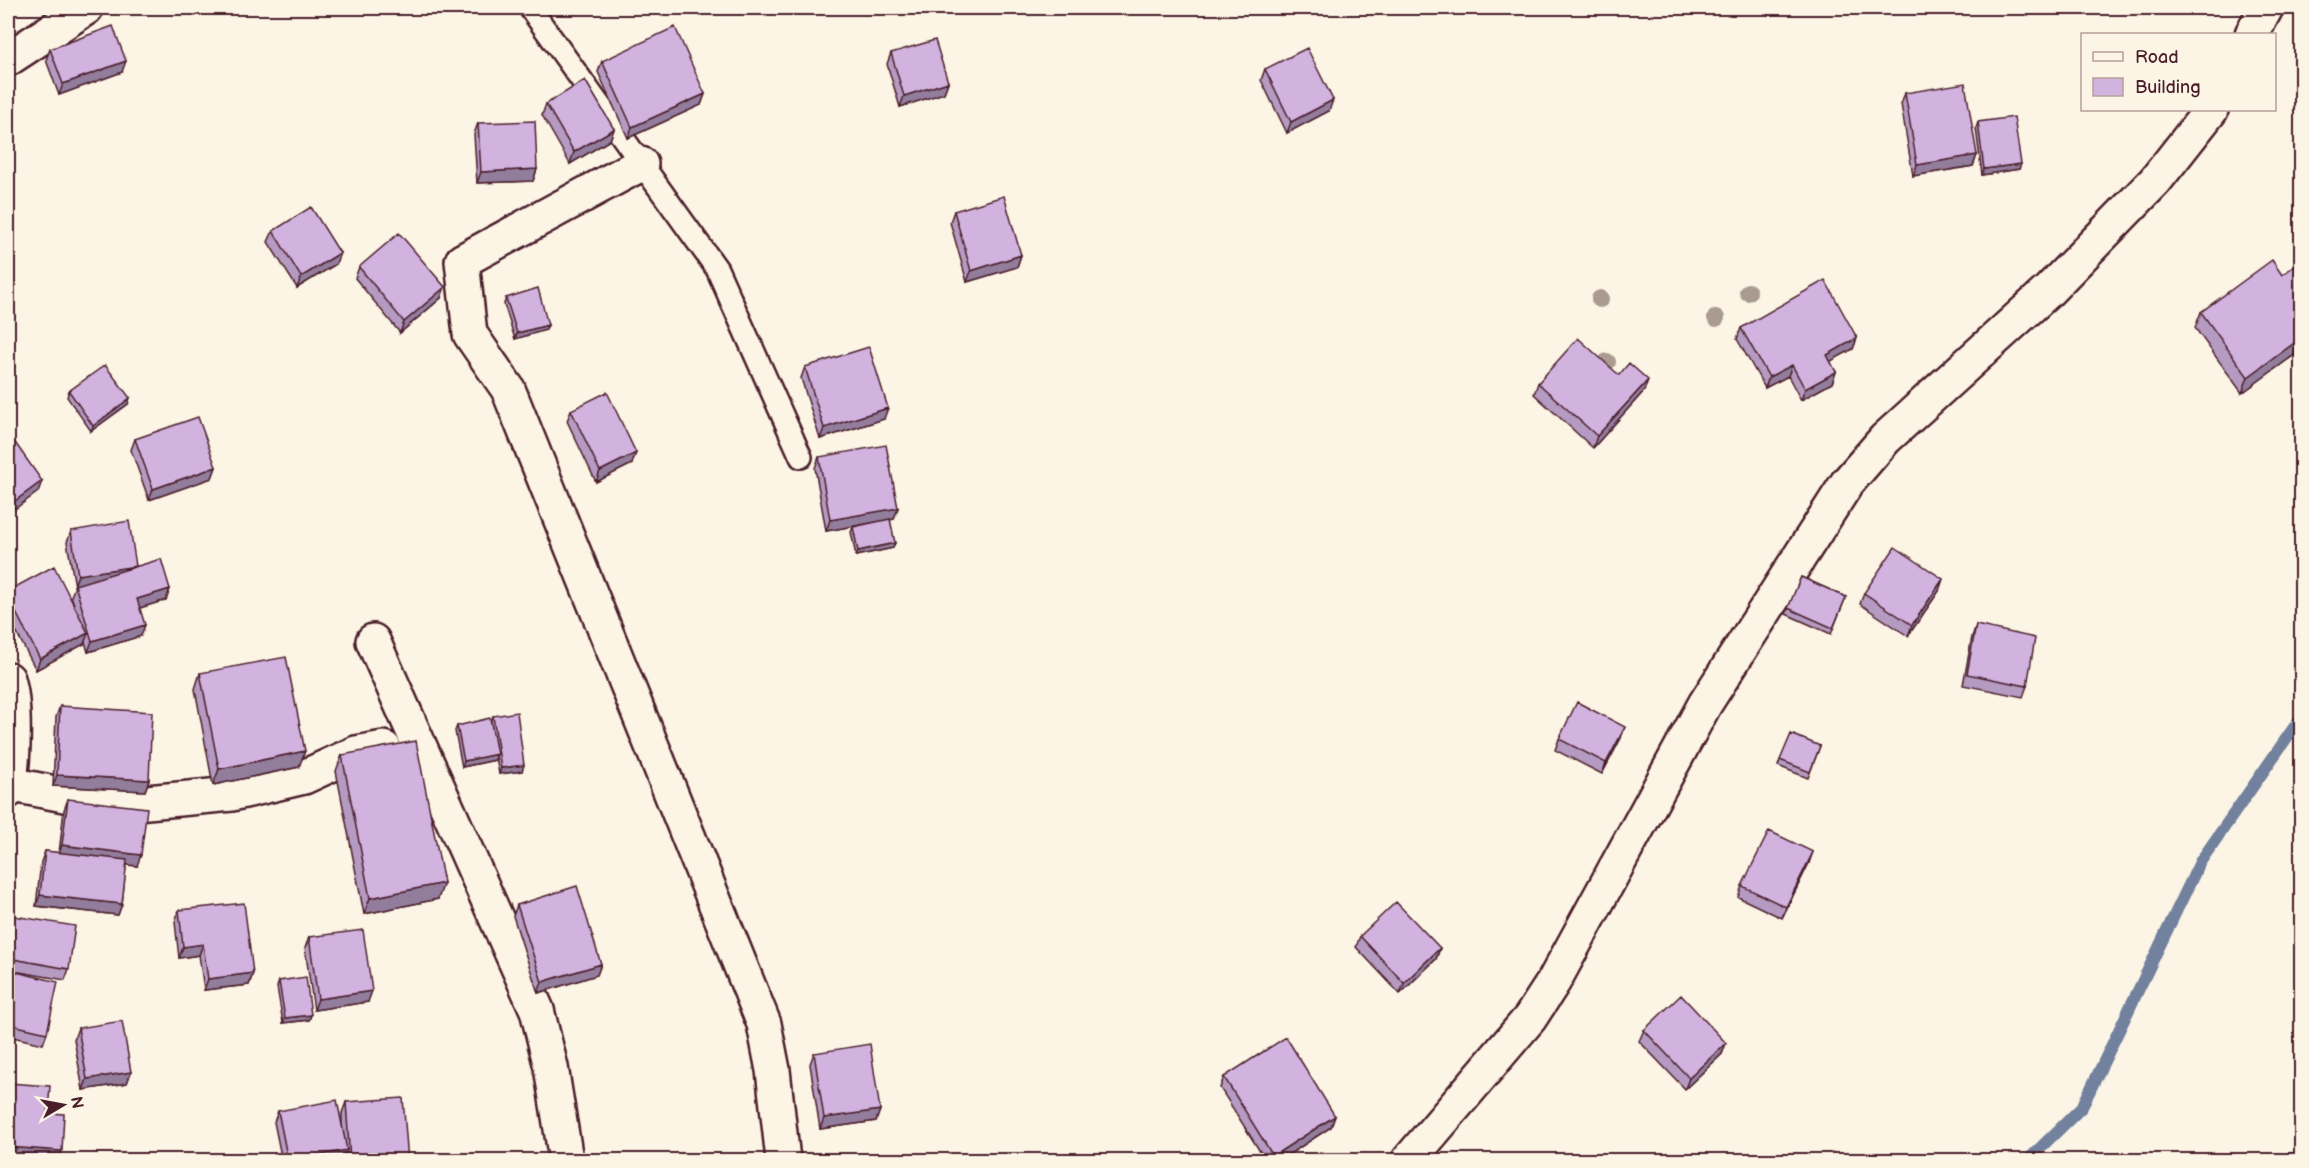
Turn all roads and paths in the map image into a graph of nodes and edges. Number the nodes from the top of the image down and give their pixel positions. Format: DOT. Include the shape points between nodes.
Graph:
graph roads {
  1 [pos="86,8"];
  2 [pos="530,8"];
  3 [pos="2266,8"];
  4 [pos="54,16"];
  5 [pos="2253,33"];
  6 [pos="8,59"];
  7 [pos="2210,111"];
  8 [pos="641,164"];
  9 [pos="801,457"];
  10 [pos="373,640"];
  11 [pos="8,679"];
  12 [pos="418,742"];
  13 [pos="8,788"];
  14 [pos="566,1161"];
  15 [pos="783,1161"];
  16 [pos="1409,1161"];
  1 -- 4 [label="street"];
  2 -- 8 [label="lane"];
  3 -- 5 [label="street"];
  4 -- 6 [label="street"];
  7 -- 16 [label="street" via="2155,181 2056,283 1885,439 1847,483 1705,704 1554,981 1530,1018"];
  8 -- 9 [label="lane" via="717,269"];
  8 -- 15 [label="street" via="462,261 470,334 508,389 764,1024"];
  10 -- 12 [label="street"];
  11 -- 13 [label="street" via="13,694"];
  12 -- 13 [label="street" via="356,753 304,777 232,794 115,805"];
  12 -- 14 [label="street" via="537,1010"];
}
